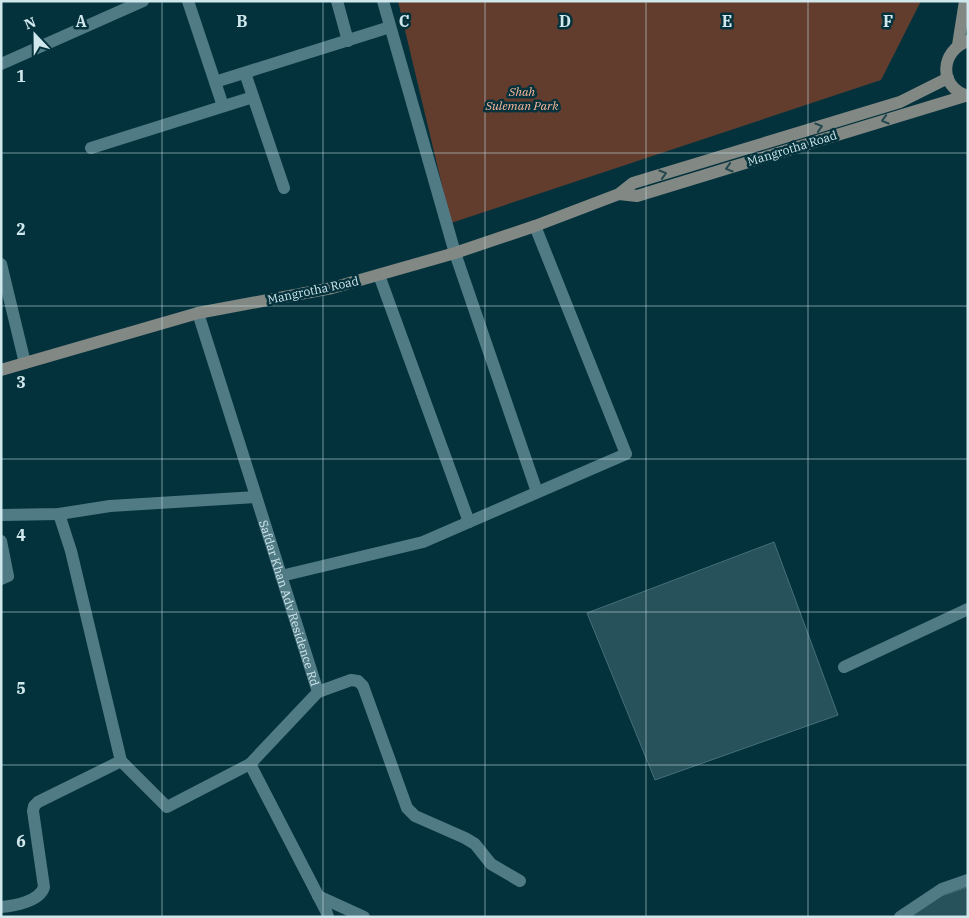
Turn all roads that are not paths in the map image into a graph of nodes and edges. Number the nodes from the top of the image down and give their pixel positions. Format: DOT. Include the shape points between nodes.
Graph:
graph roads {
  1 [pos="143,1"];
  2 [pos="188,1"];
  3 [pos="337,1"];
  4 [pos="383,1"];
  5 [pos="966,1"];
  6 [pos="390,27"];
  7 [pos="348,41"];
  8 [pos="963,43"];
  9 [pos="1,64"];
  10 [pos="245,73"];
  11 [pos="948,78"];
  12 [pos="215,82"];
  13 [pos="966,96"];
  14 [pos="253,97"];
  15 [pos="224,106"];
  16 [pos="902,108"];
  17 [pos="91,148"];
  18 [pos="284,188"];
  19 [pos="535,226"];
  20 [pos="455,253"];
  21 [pos="1,264"];
  22 [pos="378,275"];
  23 [pos="198,312"];
  24 [pos="25,363"];
  25 [pos="1,370"];
  26 [pos="536,492"];
  27 [pos="256,497"];
  28 [pos="59,514"];
  29 [pos="1,516"];
  30 [pos="469,522"];
  31 [pos="1,541"];
  32 [pos="281,576"];
  33 [pos="1,579"];
  34 [pos="968,609"];
  35 [pos="844,667"];
  36 [pos="318,692"];
  37 [pos="121,761"];
  38 [pos="250,764"];
  39 [pos="968,880"];
  40 [pos="520,881"];
  41 [pos="318,896"];
  42 [pos="1,907"];
  43 [pos="328,917"];
  44 [pos="364,917"];
  45 [pos="900,917"];
  1 -- 9 [label="street"];
  2 -- 12 [label="street"];
  3 -- 7 [label="street"];
  4 -- 6 [label="street"];
  5 -- 8 [label="main road"];
  6 -- 7 [label="street"];
  6 -- 20 [label="street"];
  7 -- 10 [label="street"];
  8 -- 11 [label="main road" via="948,60"];
  10 -- 12 [label="street"];
  10 -- 14 [label="street"];
  11 -- 13 [label="main road" via="952,86"];
  11 -- 16 [label="main road, Mangrotha Road"];
  12 -- 15 [label="street"];
  13 -- 16 [label="main road, Mangrotha Road"];
  14 -- 15 [label="street"];
  14 -- 18 [label="street"];
  15 -- 17 [label="street"];
  16 -- 19 [label="main road, Mangrotha Road" via="637,196 619,194"];
  19 -- 20 [label="main road, Mangrotha Road"];
  19 -- 26 [label="street" via="626,454"];
  20 -- 22 [label="main road, Mangrotha Road"];
  20 -- 26 [label="street"];
  21 -- 24 [label="street"];
  22 -- 23 [label="main road, Mangrotha Road" via="332,288"];
  22 -- 30 [label="street"];
  23 -- 24 [label="main road, Mangrotha Road"];
  23 -- 27 [label="street, Safdar Khan Adv Residence Rd"];
  24 -- 25 [label="main road, Mangrotha Road"];
  26 -- 30 [label="street"];
  27 -- 28 [label="street" via="110,506"];
  27 -- 32 [label="street, Safdar Khan Adv Residence Rd"];
  28 -- 29 [label="street"];
  28 -- 37 [label="street" via="71,550"];
  30 -- 32 [label="street" via="423,542"];
  31 -- 33 [label="street" via="8,576"];
  32 -- 36 [label="street, Safdar Khan Adv Residence Rd"];
  34 -- 35 [label="street"];
  36 -- 38 [label="street, Safdar Khan Adv Residence Rd"];
  36 -- 40 [label="street" via="351,680 364,686 407,808 415,816 475,844 490,864"];
  37 -- 38 [label="street, Safdar Khan Adv Residence Rd" via="167,807"];
  37 -- 42 [label="street" via="34,806 44,887 38,897"];
  38 -- 41 [label="street"];
  39 -- 45 [label="street" via="942,889"];
  41 -- 43 [label="street"];
  41 -- 44 [label="street"];
}
